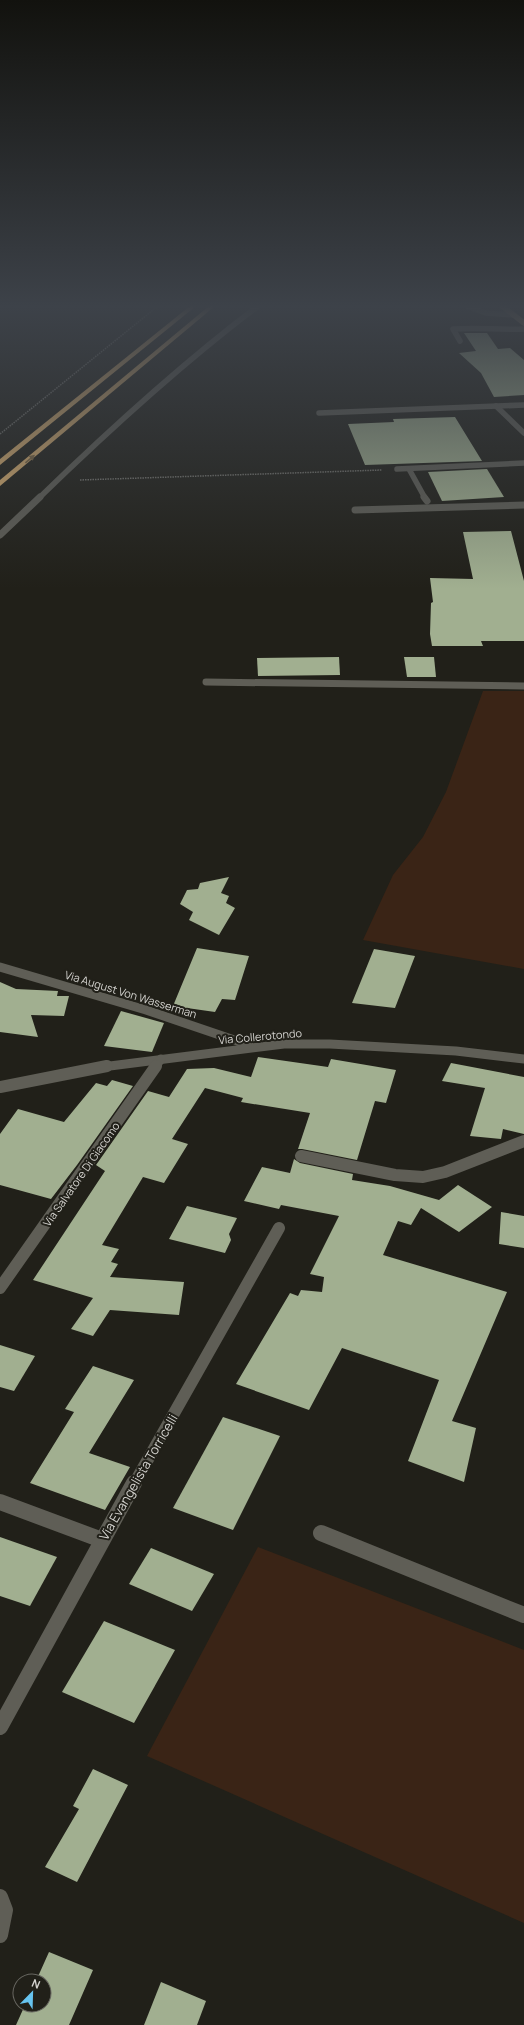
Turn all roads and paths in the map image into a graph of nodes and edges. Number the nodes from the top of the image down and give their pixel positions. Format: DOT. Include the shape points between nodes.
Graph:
graph roads {
  1 [pos="41,400"];
  2 [pos="77,400"];
  3 [pos="99,400"];
  4 [pos="144,400"];
  5 [pos="524,405"];
  6 [pos="496,406"];
  7 [pos="319,413"];
  8 [pos="524,433"];
  9 [pos="0,434"];
  10 [pos="0,463"];
  11 [pos="524,463"];
  12 [pos="409,468"];
  13 [pos="397,469"];
  14 [pos="57,481"];
  15 [pos="0,484"];
  16 [pos="427,501"];
  17 [pos="524,505"];
  18 [pos="355,510"];
  19 [pos="0,535"];
  20 [pos="206,682"];
  21 [pos="524,686"];
  22 [pos="0,967"];
  23 [pos="254,1046"];
  24 [pos="161,1059"];
  25 [pos="524,1059"];
  26 [pos="0,1087"];
  27 [pos="524,1141"];
  28 [pos="302,1156"];
  29 [pos="279,1228"];
  30 [pos="0,1288"];
  31 [pos="0,1502"];
  32 [pos="321,1533"];
  33 [pos="102,1540"];
  34 [pos="524,1615"];
  35 [pos="0,1727"];
  36 [pos="0,1897"];
  37 [pos="0,1935"];
  1 -- 9 [label="path"];
  2 -- 10 [label="highway"];
  15 -- 3 [label="highway, one-way"];
  4 -- 14 [label="street"];
  5 -- 6 [label="street"];
  6 -- 7 [label="street"];
  6 -- 8 [label="street"];
  11 -- 12 [label="street"];
  12 -- 13 [label="street"];
  12 -- 16 [label="street"];
  13 -- 14 [label="path"];
  14 -- 19 [label="street"];
  17 -- 18 [label="street"];
  20 -- 21 [label="street"];
  22 -- 23 [label="street, Via August Von Wasserman" via="146,1010"];
  23 -- 24 [label="street, Via Collerotondo"];
  23 -- 25 [label="street, Via Collerotondo" via="330,1044 456,1051"];
  24 -- 26 [label="street, Via Collerotondo" via="92,1068"];
  24 -- 30 [label="street, Via Salvatore Di Giacomo"];
  27 -- 28 [label="street" via="445,1172 423,1176 395,1176"];
  29 -- 33 [label="street, Via Evangelista Torricelli"];
  31 -- 33 [label="street"];
  32 -- 34 [label="street"];
  33 -- 35 [label="street, Via Evangelista Torricelli"];
  36 -- 37 [label="street" via="5,1910"];
}
